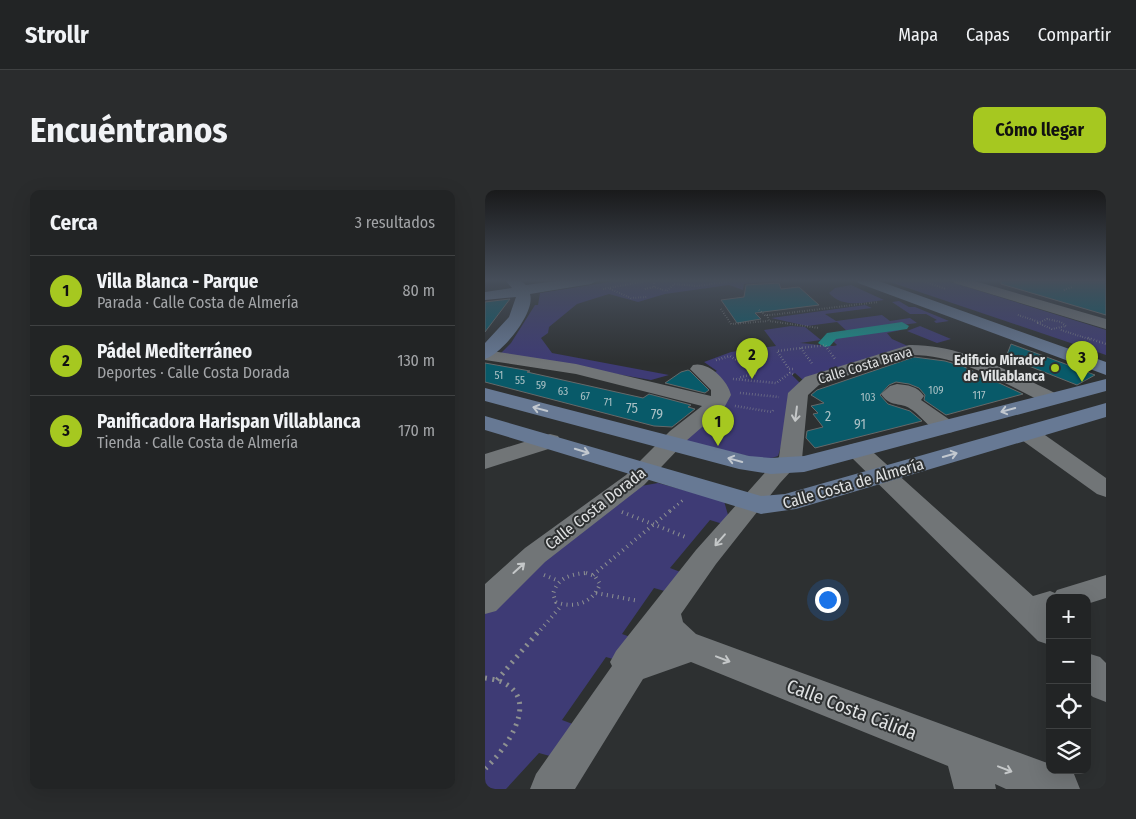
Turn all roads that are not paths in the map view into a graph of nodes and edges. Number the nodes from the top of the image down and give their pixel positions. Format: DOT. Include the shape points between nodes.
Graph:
graph roads {
  1 [pos="521,308"];
  2 [pos="939,308"];
  3 [pos="1057,308"];
  4 [pos="1106,324"];
  5 [pos="485,354"];
  6 [pos="704,366"];
  7 [pos="1106,369"];
  8 [pos="1106,385"];
  9 [pos="485,394"];
  10 [pos="1052,399"];
  11 [pos="909,400"];
  12 [pos="726,405"];
  13 [pos="1106,410"];
  14 [pos="485,423"];
  15 [pos="945,427"];
  16 [pos="1027,433"];
  17 [pos="550,441"];
  18 [pos="672,443"];
  19 [pos="857,450"];
  20 [pos="485,462"];
  21 [pos="783,466"];
  22 [pos="645,470"];
  23 [pos="883,475"];
  24 [pos="1106,490"];
  25 [pos="751,502"];
  26 [pos="1106,586"];
  27 [pos="1081,594"];
  28 [pos="485,602"];
  29 [pos="652,605"];
  30 [pos="1039,607"];
  31 [pos="1046,623"];
  32 [pos="692,647"];
  33 [pos="630,668"];
  34 [pos="1091,672"];
  35 [pos="1106,686"];
  36 [pos="970,772"];
  37 [pos="551,789"];
  38 [pos="1059,789"];
  1 -- 5 [label="street" via="501,339"];
  2 -- 7 [label="street"];
  3 -- 4 [label="street"];
  5 -- 12 [label="street" via="576,369"];
  6 -- 12 [label="street" via="720,388"];
  8 -- 10 [label="street, Calle Costa de Almería"];
  18 -- 9 [label="street, Calle Costa de Almería, one-way"];
  10 -- 15 [label="street, Calle Costa de Almería, one-way"];
  10 -- 21 [label="street, Calle Costa Brava, one-way" via="943,352 909,350 804,386 798,393 790,459"];
  11 -- 15 [label="street"];
  12 -- 18 [label="street, Calle Costa Dorada"];
  13 -- 16 [label="street, Calle Costa de Almería"];
  14 -- 17 [label="street, Calle Costa de Almería"];
  15 -- 19 [label="street, Calle Costa de Almería"];
  23 -- 16 [label="street, Calle Costa de Almería, one-way"];
  16 -- 24 [label="street"];
  17 -- 20 [label="street"];
  17 -- 22 [label="street, Calle Costa de Almería, one-way"];
  21 -- 18 [label="street, Calle Costa de Almería, one-way" via="749,464"];
  18 -- 22 [label="street, Calle Costa Dorada"];
  19 -- 21 [label="street, Calle Costa de Almería"];
  19 -- 23 [label="street"];
  21 -- 25 [label="street, Calle Costa Brava"];
  22 -- 25 [label="street, Calle Costa de Almería"];
  28 -- 22 [label="street, Calle Costa Dorada, one-way" via="535,555"];
  23 -- 25 [label="street, Calle Costa de Almería" via="779,505"];
  23 -- 30 [label="street"];
  25 -- 29 [label="street, Calle Costa Brava, one-way"];
  26 -- 27 [label="street"];
  29 -- 32 [label="street, Calle Costa Cálida" via="668,629"];
  29 -- 33 [label="street, Calle Costa Brava" via="628,662"];
  30 -- 31 [label="street"];
  32 -- 33 [label="street"];
  32 -- 36 [label="street, Calle Costa Cálida, one-way"];
  33 -- 37 [label="street"];
  34 -- 35 [label="street"];
  36 -- 38 [label="street, Calle Costa Cálida, one-way"];
}
